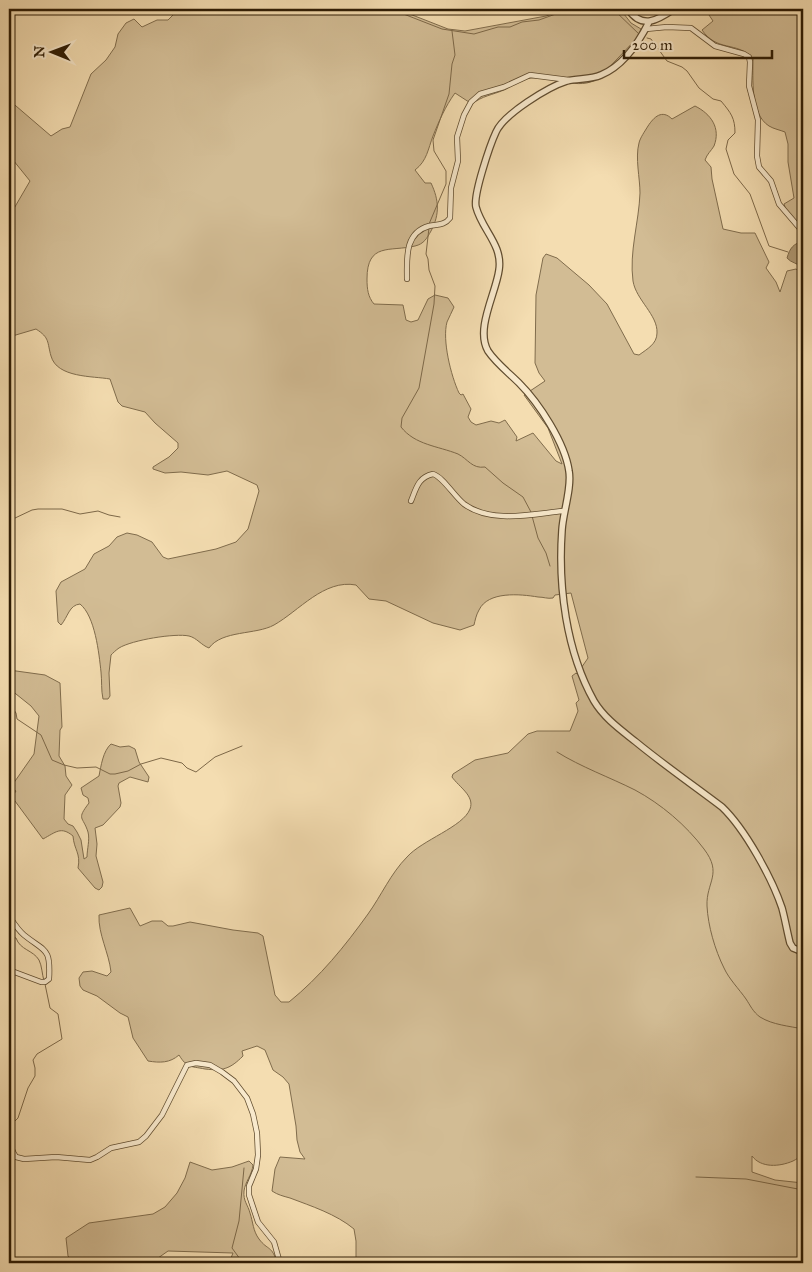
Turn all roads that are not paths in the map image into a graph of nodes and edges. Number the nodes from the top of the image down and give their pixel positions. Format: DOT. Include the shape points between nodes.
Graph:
graph roads {
  1 [pos="628,9"];
  2 [pos="674,9"];
  3 [pos="649,22"];
  4 [pos="646,29"];
  5 [pos="570,80"];
  6 [pos="803,232"];
  7 [pos="407,279"];
  8 [pos="410,501"];
  9 [pos="563,511"];
  10 [pos="9,916"];
  11 [pos="803,952"];
  12 [pos="9,970"];
  13 [pos="9,1093"];
  14 [pos="280,1263"];
  1 -- 3 [label="street" via="642,21"];
  2 -- 3 [label="street"];
  3 -- 4 [label="street"];
  4 -- 5 [label="street" via="633,48 608,71 592,78"];
  4 -- 6 [label="street" via="691,28 715,46 749,57 749,86 758,120 759,167 771,181 779,204"];
  5 -- 7 [label="street" via="530,75 480,94 471,102 457,138 458,161 451,188 450,218 444,224 422,229 409,243"];
  5 -- 9 [label="street" via="526,104 499,127 475,200 500,256 487,314 486,347 543,413 564,454 570,476"];
  8 -- 9 [label="street" via="419,482 433,474 463,503 484,514"];
  9 -- 11 [label="street" via="563,600 578,663 595,704 631,738 733,817 779,899 790,943"];
  10 -- 12 [label="street" via="22,933 47,953 49,978 41,982"];
  13 -- 14 [label="street" via="12,1108 10,1142 16,1157 90,1160 111,1148 134,1144 146,1136 170,1102 187,1064 202,1064 222,1072 240,1088 253,1114 258,1155 249,1195 258,1222 274,1242"];
}
